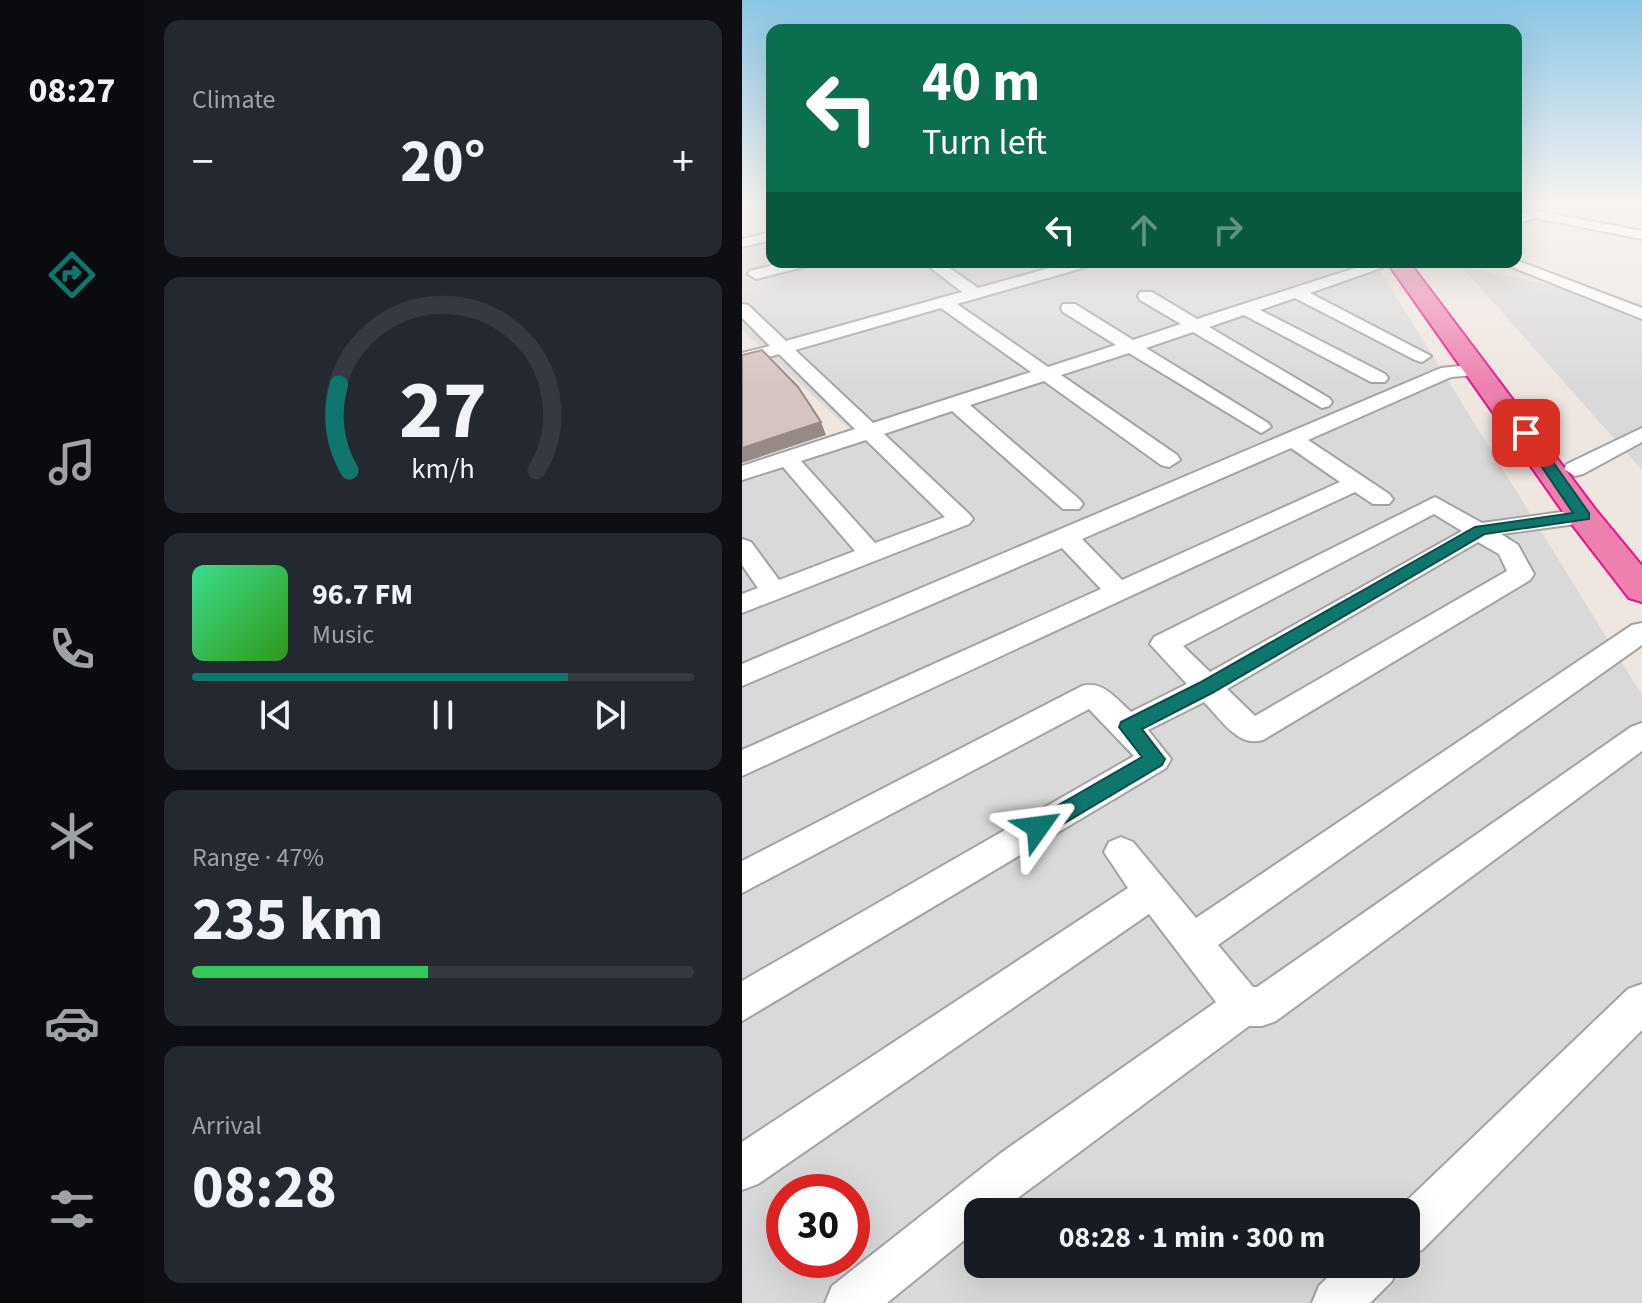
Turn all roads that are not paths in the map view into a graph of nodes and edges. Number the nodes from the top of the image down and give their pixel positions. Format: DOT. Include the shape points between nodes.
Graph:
graph roads {
  1 [pos="781,268"];
  2 [pos="939,268"];
  3 [pos="1017,268"];
  4 [pos="1062,268"];
  5 [pos="1371,268"];
  6 [pos="1402,268"];
  7 [pos="1421,268"];
  8 [pos="1522,268"];
  9 [pos="756,274"];
  10 [pos="1031,277"];
  11 [pos="1295,292"];
  12 [pos="974,293"];
  13 [pos="1146,296"];
  14 [pos="943,302"];
  15 [pos="1069,308"];
  16 [pos="1244,308"];
  17 [pos="742,309"];
  18 [pos="1642,314"];
  19 [pos="1191,325"];
  20 [pos="1127,345"];
  21 [pos="783,348"];
  22 [pos="1422,356"];
  23 [pos="742,359"];
  24 [pos="1479,370"];
  25 [pos="1043,372"];
  26 [pos="1378,378"];
  27 [pos="954,402"];
  28 [pos="1322,402"];
  29 [pos="1261,427"];
  30 [pos="867,431"];
  31 [pos="1642,434"];
  32 [pos="1292,439"];
  33 [pos="787,458"];
  34 [pos="1169,460"];
  35 [pos="1575,469"];
  36 [pos="742,473"];
  37 [pos="1354,484"];
  38 [pos="1381,499"];
  39 [pos="1071,504"];
  40 [pos="1583,516"];
  41 [pos="1481,530"];
  42 [pos="1066,537"];
  43 [pos="742,547"];
  44 [pos="871,554"];
  45 [pos="1642,556"];
  46 [pos="1642,590"];
  47 [pos="774,592"];
  48 [pos="1119,592"];
  49 [pos="742,604"];
  50 [pos="1642,632"];
  51 [pos="742,676"];
  52 [pos="1205,688"];
  53 [pos="1128,727"];
  54 [pos="1642,735"];
  55 [pos="742,764"];
  56 [pos="1121,852"];
  57 [pos="742,878"];
  58 [pos="1152,892"];
  59 [pos="1192,942"];
  60 [pos="742,1002"];
  61 [pos="1642,1003"];
  62 [pos="1243,1006"];
  63 [pos="742,1168"];
  64 [pos="1420,1220"];
  65 [pos="1361,1278"];
  66 [pos="849,1303"];
  67 [pos="1336,1303"];
  1 -- 9 [label="street"];
  2 -- 12 [label="street"];
  3 -- 10 [label="street"];
  4 -- 10 [label="street"];
  5 -- 11 [label="street"];
  6 -- 24 [label="highway"];
  7 -- 35 [label="highway"];
  8 -- 18 [label="street"];
  10 -- 12 [label="street"];
  11 -- 16 [label="street"];
  11 -- 22 [label="street"];
  12 -- 14 [label="street"];
  13 -- 19 [label="street"];
  14 -- 21 [label="street"];
  14 -- 25 [label="street"];
  15 -- 20 [label="street"];
  16 -- 19 [label="street"];
  16 -- 26 [label="street"];
  17 -- 21 [label="street"];
  19 -- 20 [label="street"];
  19 -- 28 [label="street"];
  20 -- 25 [label="street"];
  20 -- 29 [label="street"];
  21 -- 23 [label="street"];
  21 -- 30 [label="street"];
  24 -- 32 [label="street" via="1448,372"];
  24 -- 40 [label="highway"];
  25 -- 27 [label="street"];
  25 -- 34 [label="street"];
  27 -- 30 [label="street"];
  27 -- 39 [label="street"];
  30 -- 33 [label="street"];
  30 -- 44 [label="street" via="961,519"];
  31 -- 35 [label="street"];
  32 -- 37 [label="street"];
  32 -- 42 [label="street"];
  33 -- 36 [label="street"];
  33 -- 44 [label="street"];
  35 -- 45 [label="highway"];
  37 -- 38 [label="street"];
  37 -- 48 [label="street"];
  40 -- 41 [label="street"];
  40 -- 46 [label="highway"];
  41 -- 52 [label="street"];
  41 -- 52 [label="street" via="1435,504 1164,644"];
  41 -- 52 [label="street" via="1509,550 1521,574 1252,732"];
  42 -- 48 [label="street"];
  42 -- 51 [label="street"];
  43 -- 47 [label="street"];
  44 -- 47 [label="street"];
  47 -- 49 [label="street"];
  48 -- 55 [label="street"];
  50 -- 59 [label="street"];
  52 -- 53 [label="street"];
  53 -- 57 [label="street" via="1092,694"];
  53 -- 60 [label="street" via="1155,759"];
  54 -- 62 [label="street" via="1262,1007"];
  56 -- 58 [label="street"];
  58 -- 59 [label="street"];
  58 -- 63 [label="street"];
  59 -- 62 [label="street"];
  61 -- 64 [label="street"];
  62 -- 66 [label="street" via="1017,1169"];
  65 -- 67 [label="street"];
}
